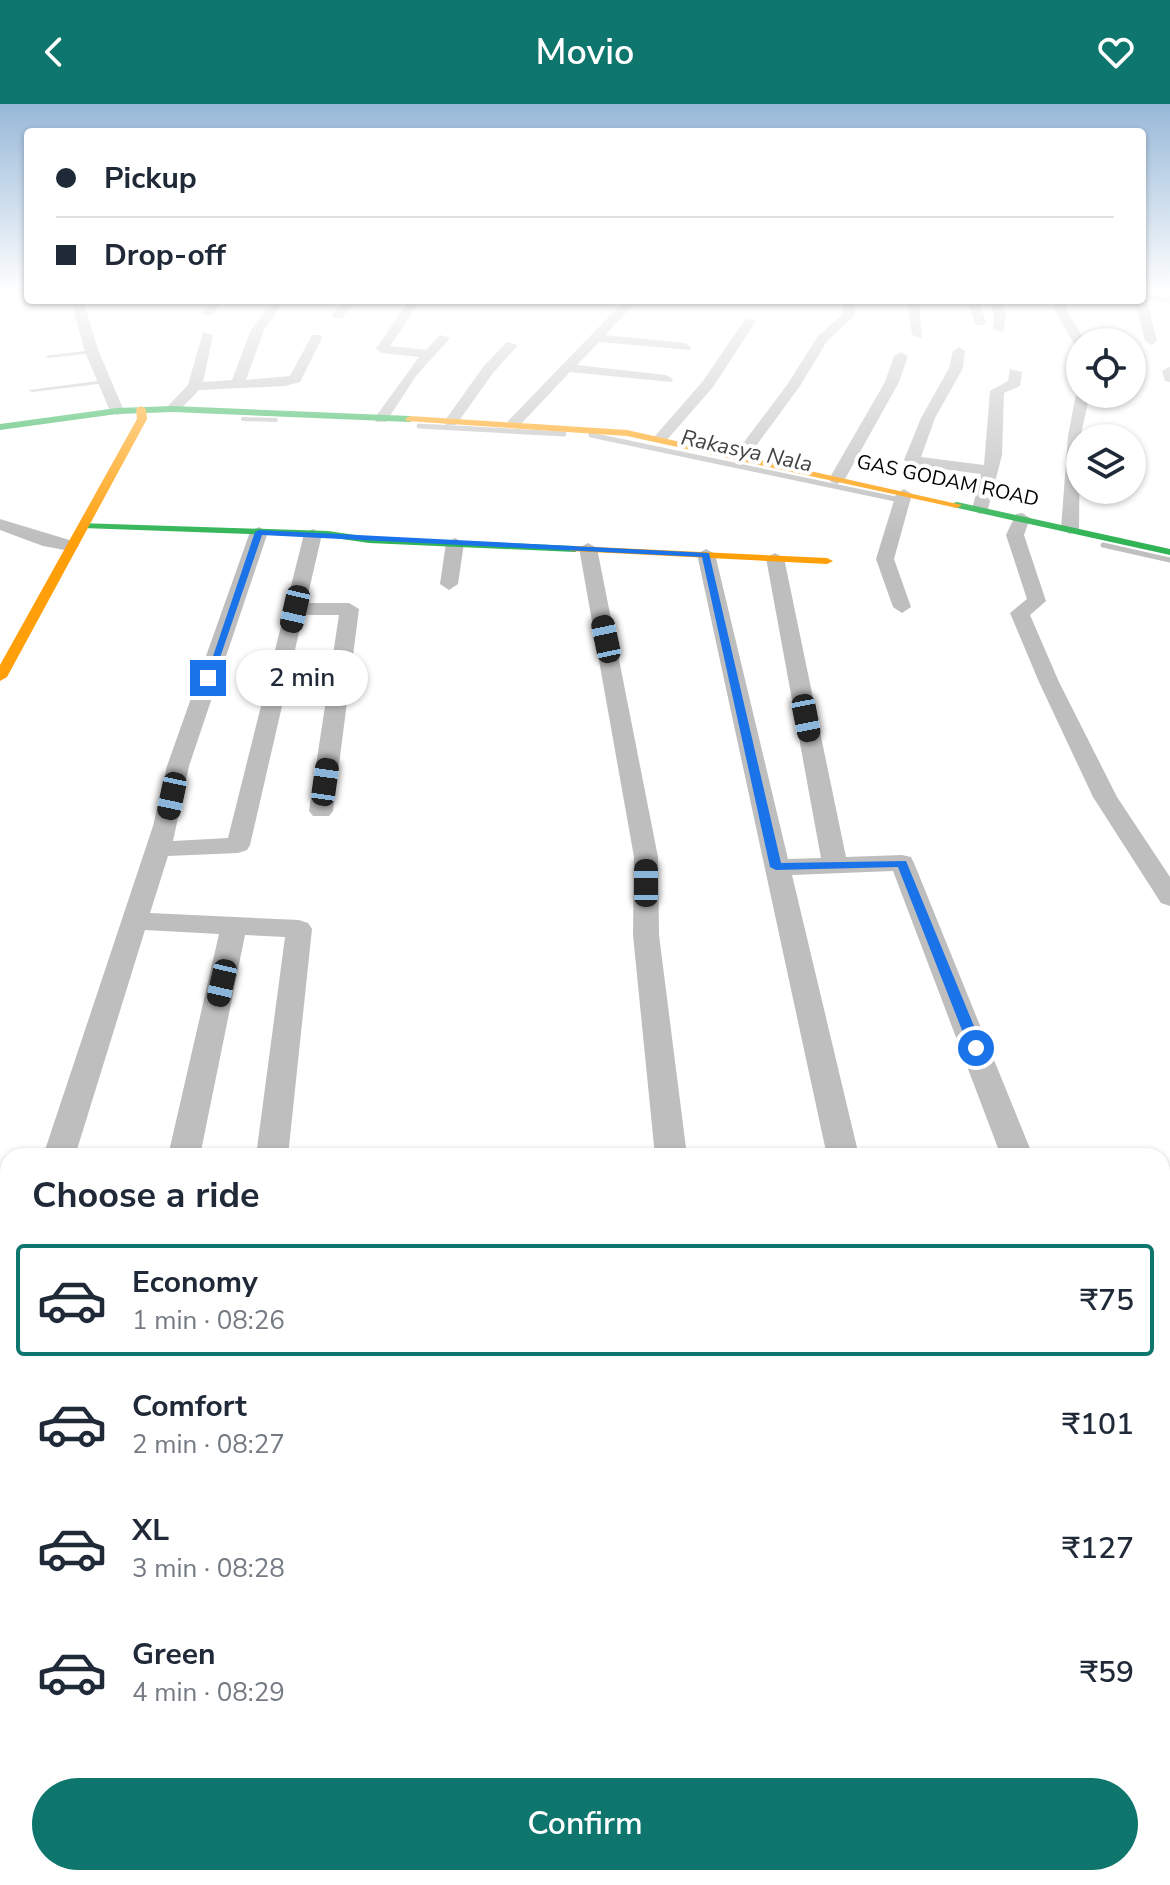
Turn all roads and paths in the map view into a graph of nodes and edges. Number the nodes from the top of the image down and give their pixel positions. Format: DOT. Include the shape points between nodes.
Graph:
graph roads {
  1 [pos="102,374"];
  2 [pos="198,374"];
  3 [pos="242,374"];
  4 [pos="298,374"];
  5 [pos="413,374"];
  6 [pos="485,374"];
  7 [pos="562,374"];
  8 [pos="618,374"];
  9 [pos="619,374"];
  10 [pos="715,374"];
  11 [pos="800,374"];
  12 [pos="895,374"];
  13 [pos="953,374"];
  14 [pos="1015,374"];
  15 [pos="666,379"];
  16 [pos="105,382"];
  17 [pos="238,383"];
  18 [pos="195,386"];
  19 [pos="603,387"];
  20 [pos="32,390"];
  21 [pos="1080,408"];
  22 [pos="173,409"];
  23 [pos="117,411"];
  24 [pos="142,414"];
  25 [pos="381,419"];
  26 [pos="451,422"];
  27 [pos="513,424"];
  28 [pos="0,427"];
  29 [pos="660,439"];
  30 [pos="740,458"];
  31 [pos="989,470"];
  32 [pos="837,479"];
  33 [pos="903,498"];
  34 [pos="980,509"];
  35 [pos="0,524"];
  36 [pos="1019,524"];
  37 [pos="83,525"];
  38 [pos="1070,529"];
  39 [pos="259,532"];
  40 [pos="313,534"];
  41 [pos="455,543"];
  42 [pos="70,546"];
  43 [pos="588,548"];
  44 [pos="1170,552"];
  45 [pos="706,554"];
  46 [pos="775,558"];
  47 [pos="827,561"];
  48 [pos="449,584"];
  49 [pos="902,607"];
  50 [pos="295,609"];
  51 [pos="0,677"];
  52 [pos="321,811"];
  53 [pos="158,849"];
  54 [pos="835,864"];
  55 [pos="776,867"];
  56 [pos="1170,897"];
  57 [pos="135,921"];
  58 [pos="234,926"];
  59 [pos="62,1148"];
  60 [pos="186,1148"];
  61 [pos="273,1148"];
  62 [pos="670,1148"];
  63 [pos="841,1148"];
  64 [pos="1014,1148"];
  1 -- 16 [label="street"];
  2 -- 18 [label="street"];
  3 -- 17 [label="street"];
  4 -- 17 [label="street" via="295,379"];
  5 -- 25 [label="street"];
  6 -- 26 [label="street"];
  7 -- 27 [label="street"];
  8 -- 19 [label="street"];
  9 -- 15 [label="street"];
  10 -- 29 [label="street"];
  11 -- 30 [label="street"];
  12 -- 32 [label="street"];
  13 -- 31 [label="street" via="912,460"];
  14 -- 31 [label="street" via="1015,383 997,391"];
  16 -- 20 [label="lane"];
  16 -- 23 [label="street"];
  17 -- 18 [label="street"];
  18 -- 22 [label="street"];
  21 -- 38 [label="street"];
  22 -- 24 [label="main road, GAS GODAM ROAD"];
  22 -- 25 [label="main road, GAS GODAM ROAD"];
  23 -- 24 [label="main road, GAS GODAM ROAD"];
  23 -- 28 [label="main road, GAS GODAM ROAD"];
  24 -- 37 [label="main road"];
  25 -- 26 [label="main road, GAS GODAM ROAD"];
  26 -- 27 [label="main road, GAS GODAM ROAD"];
  27 -- 29 [label="main road, GAS GODAM ROAD"];
  29 -- 30 [label="main road, GAS GODAM ROAD"];
  30 -- 32 [label="main road, GAS GODAM ROAD"];
  31 -- 34 [label="street"];
  32 -- 33 [label="main road, GAS GODAM ROAD"];
  33 -- 34 [label="main road, GAS GODAM ROAD"];
  33 -- 49 [label="street" via="885,559"];
  34 -- 36 [label="main road, GAS GODAM ROAD"];
  35 -- 42 [label="street"];
  36 -- 38 [label="main road, GAS GODAM ROAD"];
  36 -- 56 [label="street" via="1015,535 1037,601 1020,613 1105,797"];
  37 -- 39 [label="main road"];
  37 -- 42 [label="main road"];
  38 -- 44 [label="main road, GAS GODAM ROAD"];
  39 -- 40 [label="main road"];
  39 -- 53 [label="street" via="178,766"];
  40 -- 41 [label="main road"];
  40 -- 50 [label="street"];
  41 -- 43 [label="main road"];
  41 -- 48 [label="street"];
  42 -- 51 [label="main road"];
  43 -- 45 [label="main road"];
  43 -- 62 [label="street" via="646,857 646,935"];
  45 -- 46 [label="main road"];
  45 -- 55 [label="street"];
  46 -- 47 [label="main road"];
  46 -- 54 [label="street"];
  50 -- 52 [label="street" via="349,609"];
  50 -- 53 [label="street" via="238,845"];
  53 -- 57 [label="street"];
  54 -- 55 [label="street"];
  54 -- 64 [label="street" via="902,863"];
  55 -- 63 [label="street"];
  57 -- 58 [label="street"];
  57 -- 59 [label="street"];
  58 -- 60 [label="street"];
  58 -- 61 [label="street" via="299,929"];
}
